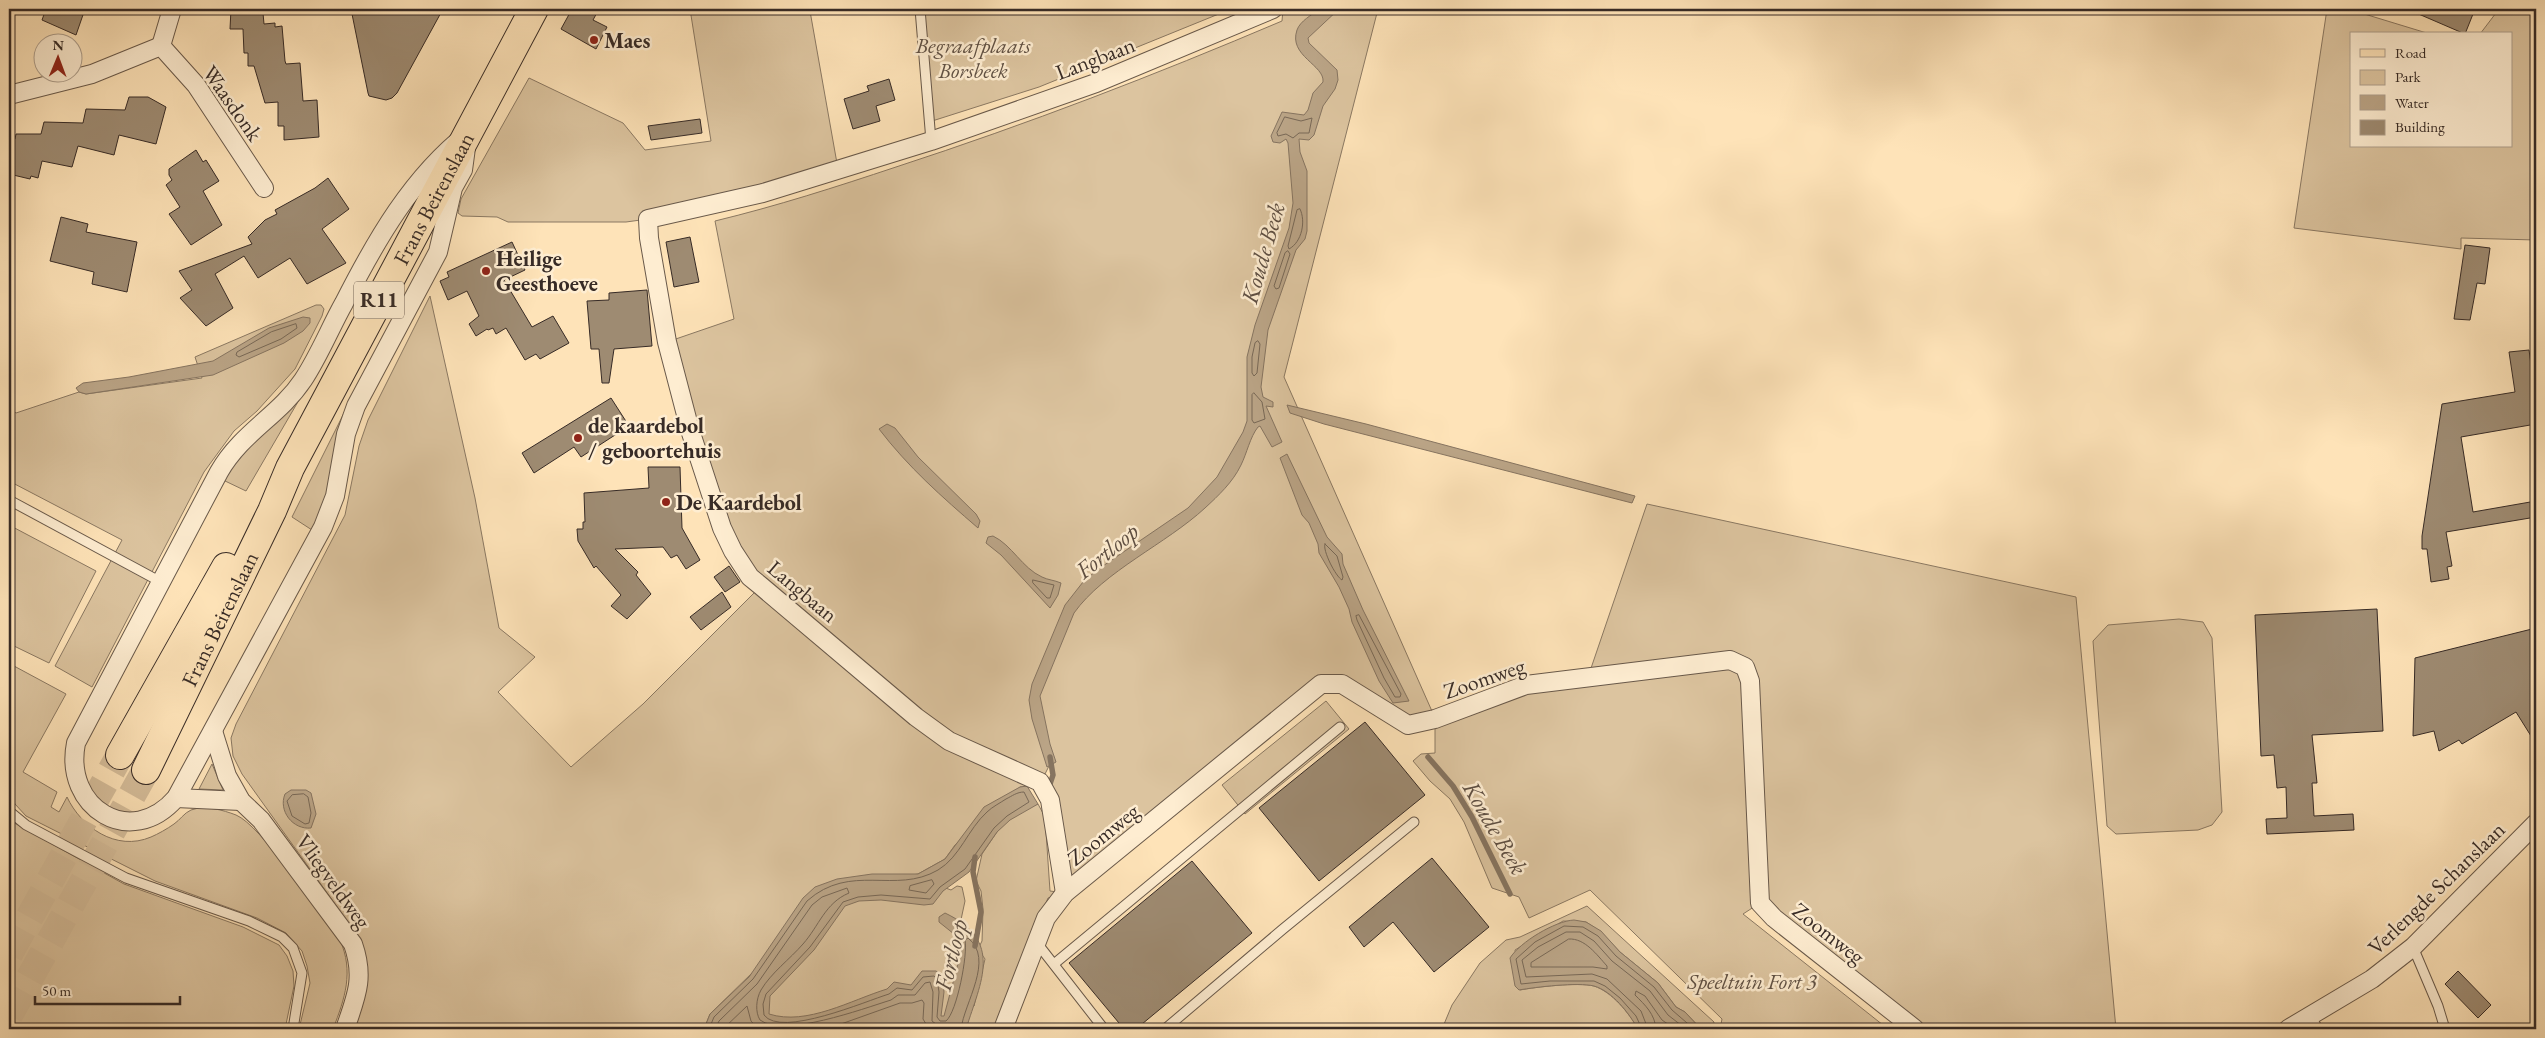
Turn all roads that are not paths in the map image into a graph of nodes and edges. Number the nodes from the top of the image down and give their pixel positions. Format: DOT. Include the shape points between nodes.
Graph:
graph roads {
  1 [pos="172,9"];
  2 [pos="534,9"];
  3 [pos="920,9"];
  4 [pos="1273,9"];
  5 [pos="161,46"];
  6 [pos="9,95"];
  7 [pos="468,132"];
  8 [pos="931,141"];
  9 [pos="264,188"];
  10 [pos="290,468"];
  11 [pos="9,500"];
  12 [pos="161,582"];
  13 [pos="1340,727"];
  14 [pos="213,731"];
  15 [pos="120,755"];
  16 [pos="146,770"];
  17 [pos="176,798"];
  18 [pos="241,801"];
  19 [pos="9,811"];
  20 [pos="1414,822"];
  21 [pos="2536,823"];
  22 [pos="1065,893"];
  23 [pos="1037,943"];
  24 [pos="2413,947"];
  25 [pos="1054,964"];
  26 [pos="2315,1023"];
  27 [pos="292,1029"];
  28 [pos="345,1029"];
  29 [pos="1003,1029"];
  30 [pos="1104,1029"];
  31 [pos="1165,1029"];
  32 [pos="1915,1029"];
  33 [pos="2288,1029"];
  34 [pos="2445,1029"];
  1 -- 5 [label="street"];
  2 -- 7 [label="main road, Frans Beirenslaan / R11"];
  3 -- 8 [label="lane"];
  4 -- 8 [label="street, Langbaan" via="1096,83"];
  5 -- 6 [label="street" via="92,74"];
  5 -- 9 [label="street, Waasdonk" via="196,85"];
  7 -- 10 [label="main road, Frans Beirenslaan / R11"];
  7 -- 12 [label="street" via="442,153 398,206 304,379 225,462"];
  7 -- 14 [label="street" via="462,170 453,188 438,252 356,406 346,434 330,511"];
  8 -- 22 [label="street, Langbaan" via="763,193 648,219 667,342 690,430 722,528 750,576 916,717 950,740 1040,782 1049,797"];
  10 -- 15 [label="main road, Frans Beirenslaan / R11" via="261,504"];
  10 -- 16 [label="main road, Frans Beirenslaan / R11"];
  11 -- 12 [label="lane"];
  12 -- 17 [label="street" via="81,732 73,757 82,795 105,815 126,821 138,820 162,811"];
  13 -- 25 [label="lane"];
  14 -- 17 [label="street"];
  14 -- 18 [label="street, Vliegveldweg" via="225,771"];
  17 -- 18 [label="street"];
  18 -- 28 [label="street, Vliegveldweg" via="261,820 353,944 360,976"];
  19 -- 27 [label="lane" via="26,825 126,878 249,921 282,938 293,948 302,973"];
  20 -- 31 [label="lane"];
  21 -- 24 [label="street, Verlengde Schanslaan"];
  22 -- 23 [label="street, Zoomweg" via="1046,918"];
  22 -- 32 [label="street, Zoomweg" via="1321,684 1342,684 1408,725 1436,719 1526,684 1730,660 1745,667 1750,681 1760,903 1774,918"];
  23 -- 25 [label="lane"];
  23 -- 29 [label="street, Zoomweg"];
  24 -- 26 [label="street, Verlengde Schanslaan"];
  24 -- 34 [label="lane"];
  25 -- 30 [label="lane"];
  26 -- 33 [label="street, Verlengde Schanslaan"];
}
